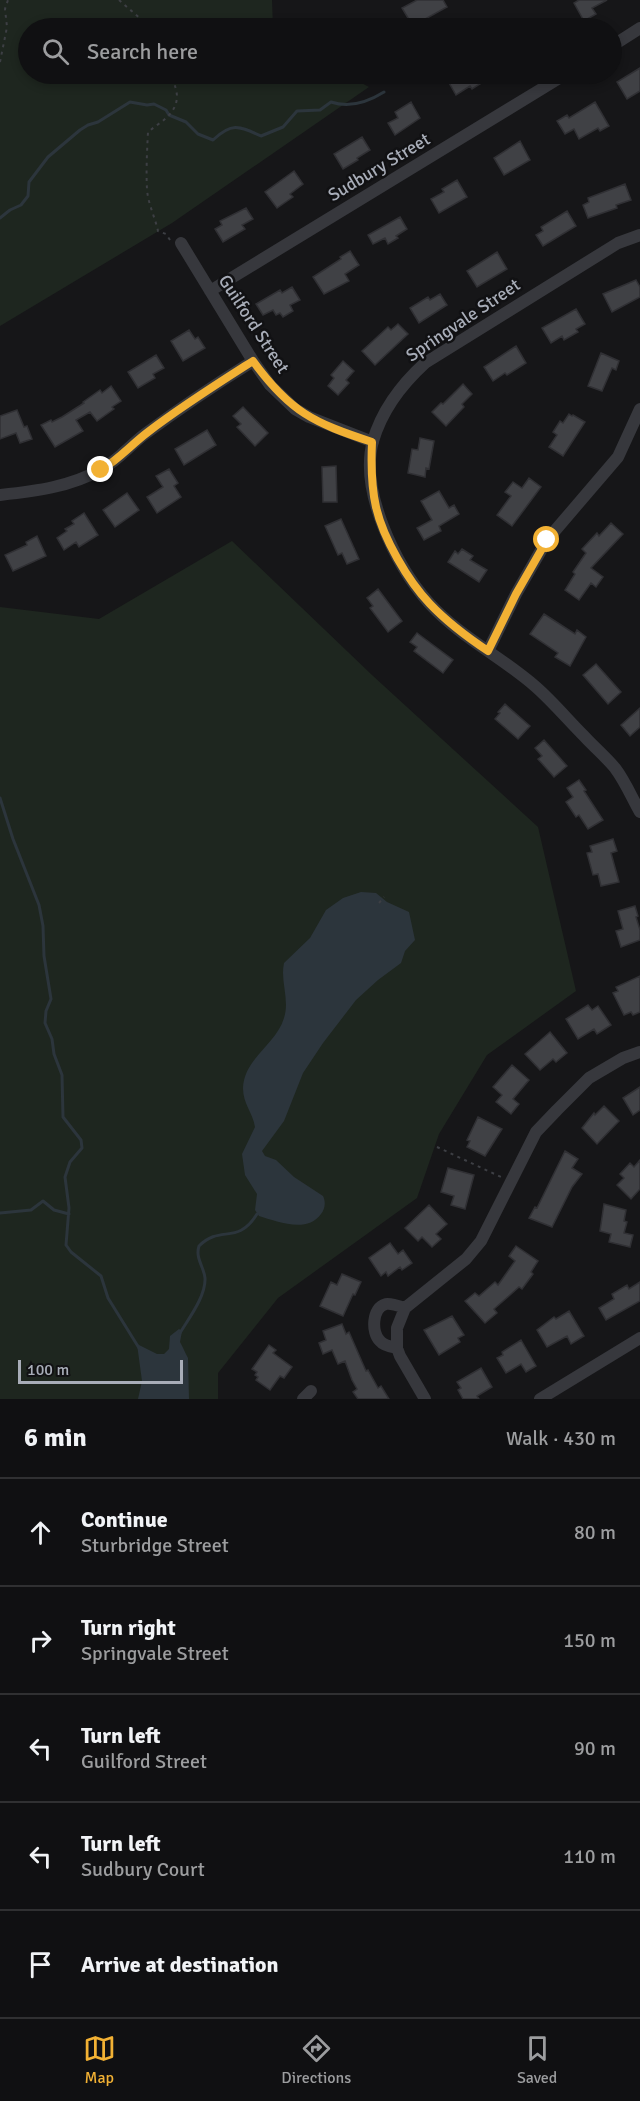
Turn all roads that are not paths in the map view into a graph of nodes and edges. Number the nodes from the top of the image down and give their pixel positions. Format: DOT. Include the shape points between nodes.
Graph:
graph roads {
  1 [pos="640,28"];
  2 [pos="622,40"];
  3 [pos="550,84"];
  4 [pos="640,235"];
  5 [pos="181,243"];
  6 [pos="210,291"];
  7 [pos="253,361"];
  8 [pos="640,409"];
  9 [pos="372,442"];
  10 [pos="0,495"];
  11 [pos="488,651"];
  12 [pos="640,812"];
  13 [pos="640,1052"];
  14 [pos="405,1308"];
  15 [pos="640,1338"];
  16 [pos="397,1348"];
  17 [pos="425,1399"];
  18 [pos="540,1399"];
  1 -- 2 [label="street"];
  3 -- 6 [label="street, Sudbury Street"];
  4 -- 9 [label="street, Springvale Street" via="608,249 425,363 392,400"];
  5 -- 6 [label="street, Guilford Street"];
  6 -- 7 [label="street, Guilford Street"];
  7 -- 9 [label="street, Guilford Street" via="270,385 295,409 324,425"];
  7 -- 10 [label="street" via="188,402 101,470 43,491"];
  8 -- 11 [label="street" via="618,457 547,540"];
  9 -- 11 [label="street, Springvale Street" via="376,507 391,545 429,603"];
  11 -- 12 [label="street, Springvale Street" via="536,687 616,769"];
  13 -- 14 [label="street" via="589,1078 556,1110 536,1132 481,1241 466,1259"];
  14 -- 16 [label="street" via="397,1328"];
  14 -- 16 [label="street" via="383,1305 375,1316 378,1340"];
  15 -- 18 [label="street"];
  16 -- 17 [label="street"];
}
